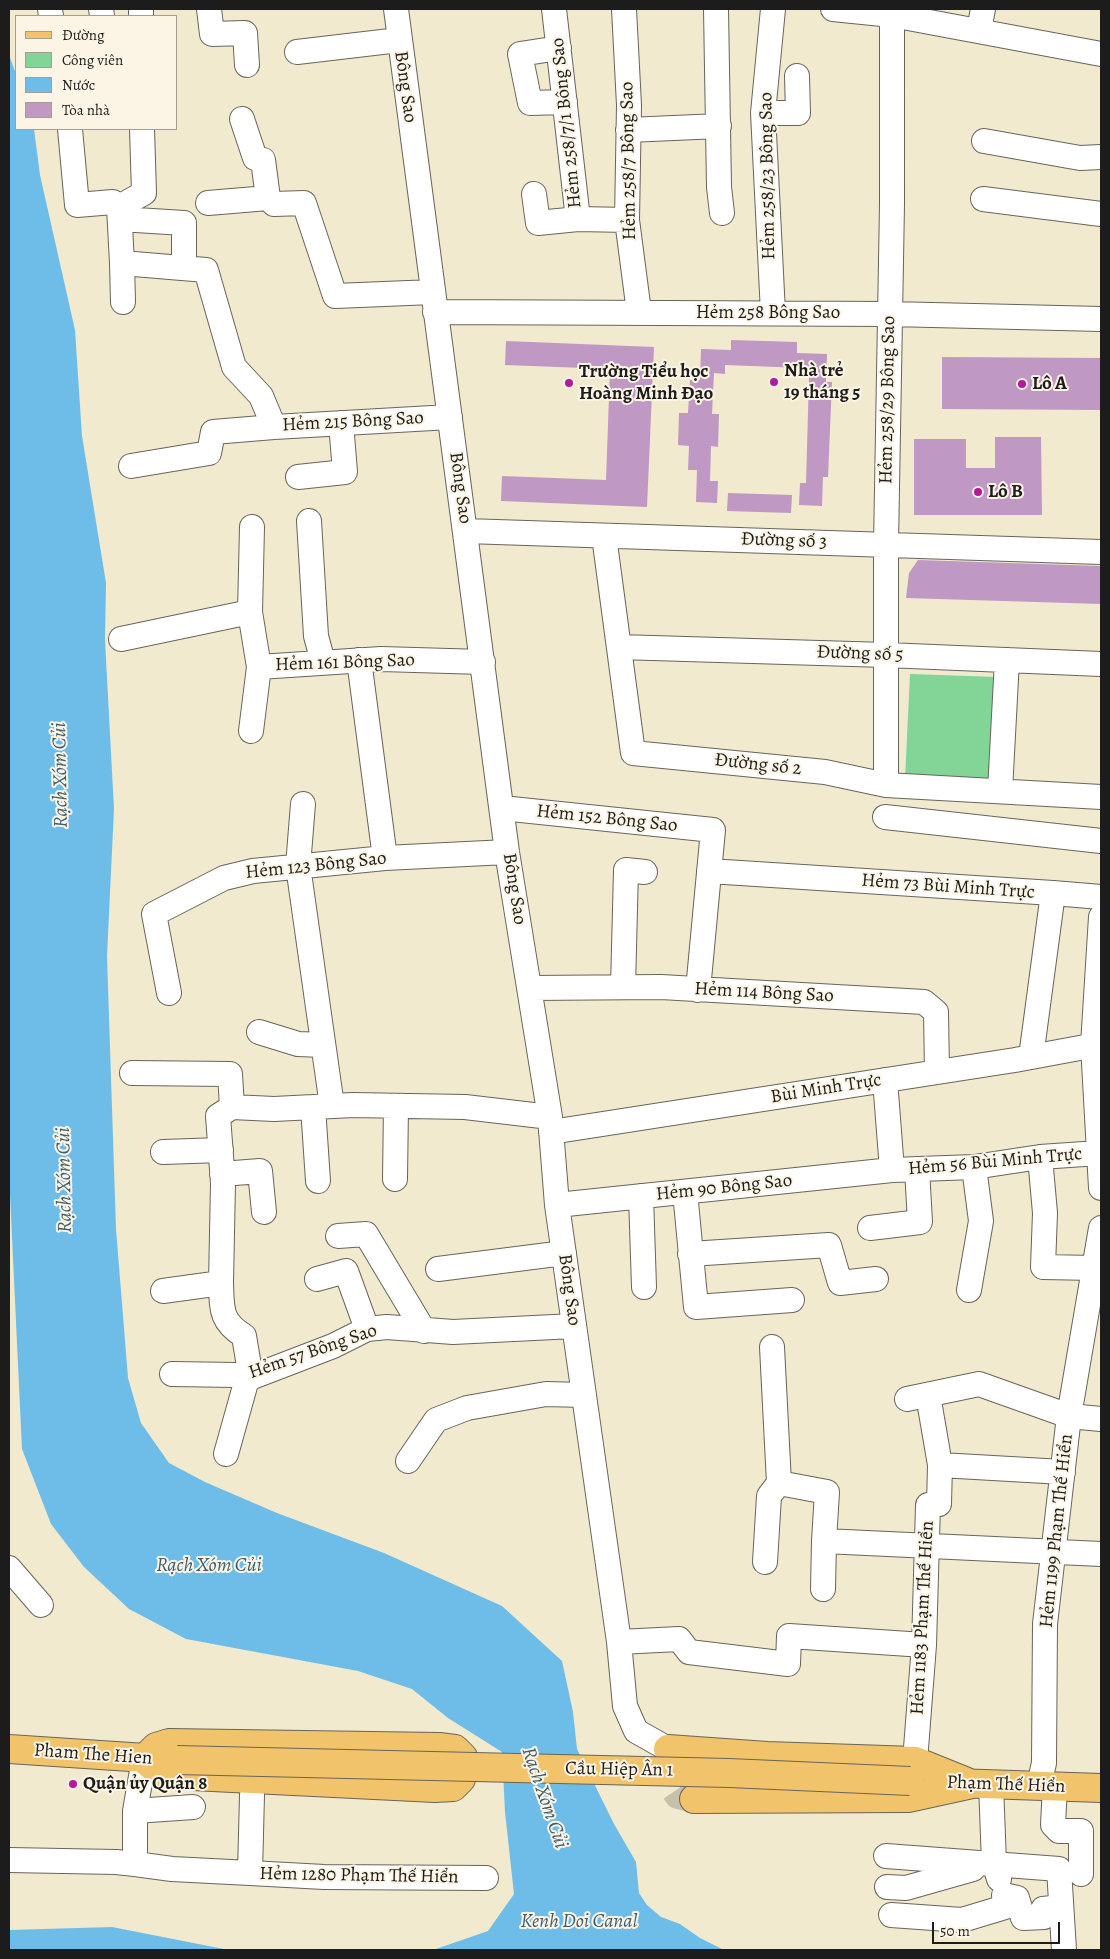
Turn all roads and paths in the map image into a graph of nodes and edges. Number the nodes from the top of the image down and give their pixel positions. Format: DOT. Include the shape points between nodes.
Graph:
graph roads {
  1 [pos="209,9"];
  2 [pos="396,9"];
  3 [pos="554,9"];
  4 [pos="624,9"];
  5 [pos="716,9"];
  6 [pos="773,9"];
  7 [pos="833,9"];
  8 [pos="892,12"];
  9 [pos="981,20"];
  10 [pos="399,40"];
  11 [pos="558,48"];
  12 [pos="297,52"];
  13 [pos="1101,54"];
  14 [pos="247,65"];
  15 [pos="797,76"];
  16 [pos="565,102"];
  17 [pos="763,113"];
  18 [pos="242,119"];
  19 [pos="719,126"];
  20 [pos="70,130"];
  21 [pos="142,130"];
  22 [pos="628,130"];
  23 [pos="984,141"];
  24 [pos="1101,157"];
  25 [pos="534,194"];
  26 [pos="268,198"];
  27 [pos="984,199"];
  28 [pos="208,202"];
  29 [pos="120,213"];
  30 [pos="722,213"];
  31 [pos="1101,214"];
  32 [pos="578,219"];
  33 [pos="627,220"];
  34 [pos="122,263"];
  35 [pos="184,268"];
  36 [pos="123,302"];
  37 [pos="434,302"];
  38 [pos="639,312"];
  39 [pos="773,313"];
  40 [pos="890,314"];
  41 [pos="1101,320"];
  42 [pos="450,416"];
  43 [pos="342,423"];
  44 [pos="274,427"];
  45 [pos="131,466"];
  46 [pos="298,478"];
  47 [pos="309,521"];
  48 [pos="252,527"];
  49 [pos="466,532"];
  50 [pos="604,536"];
  51 [pos="886,545"];
  52 [pos="1101,552"];
  53 [pos="250,612"];
  54 [pos="121,639"];
  55 [pos="619,648"];
  56 [pos="886,655"];
  57 [pos="359,660"];
  58 [pos="1008,660"];
  59 [pos="323,662"];
  60 [pos="483,662"];
  61 [pos="1101,664"];
  62 [pos="259,667"];
  63 [pos="251,731"];
  64 [pos="886,785"];
  65 [pos="1000,792"];
  66 [pos="1101,797"];
  67 [pos="302,804"];
  68 [pos="502,808"];
  69 [pos="885,817"];
  70 [pos="1101,841"];
  71 [pos="507,852"];
  72 [pos="385,858"];
  73 [pos="298,866"];
  74 [pos="710,871"];
  75 [pos="645,872"];
  76 [pos="1053,893"];
  77 [pos="1101,897"];
  78 [pos="1101,917"];
  79 [pos="622,987"];
  80 [pos="530,988"];
  81 [pos="698,990"];
  82 [pos="169,993"];
  83 [pos="259,1032"];
  84 [pos="1097,1044"];
  85 [pos="323,1045"];
  86 [pos="1031,1057"];
  87 [pos="938,1072"];
  88 [pos="132,1073"];
  89 [pos="885,1080"];
  90 [pos="396,1106"];
  91 [pos="232,1107"];
  92 [pos="322,1107"];
  93 [pos="550,1125"];
  94 [pos="221,1150"];
  95 [pos="164,1152"];
  96 [pos="1099,1152"];
  97 [pos="1040,1157"];
  98 [pos="974,1167"];
  99 [pos="917,1169"];
  100 [pos="892,1170"];
  101 [pos="222,1174"];
  102 [pos="395,1179"];
  103 [pos="318,1181"];
  104 [pos="1101,1188"];
  105 [pos="685,1192"];
  106 [pos="641,1196"];
  107 [pos="557,1205"];
  108 [pos="264,1212"];
  109 [pos="870,1228"];
  110 [pos="1101,1228"];
  111 [pos="338,1236"];
  112 [pos="564,1253"];
  113 [pos="690,1254"];
  114 [pos="1094,1268"];
  115 [pos="438,1269"];
  116 [pos="317,1278"];
  117 [pos="876,1279"];
  118 [pos="221,1283"];
  119 [pos="644,1288"];
  120 [pos="970,1290"];
  121 [pos="163,1291"];
  122 [pos="792,1300"];
  123 [pos="574,1326"];
  124 [pos="367,1329"];
  125 [pos="424,1331"];
  126 [pos="772,1347"];
  127 [pos="172,1374"];
  128 [pos="249,1379"];
  129 [pos="584,1395"];
  130 [pos="918,1397"];
  131 [pos="1069,1416"];
  132 [pos="1101,1418"];
  133 [pos="226,1454"];
  134 [pos="408,1461"];
  135 [pos="940,1465"];
  136 [pos="1063,1472"];
  137 [pos="779,1483"];
  138 [pos="824,1541"];
  139 [pos="926,1547"];
  140 [pos="1054,1551"];
  141 [pos="1101,1554"];
  142 [pos="765,1562"];
  143 [pos="9,1568"];
  144 [pos="823,1589"];
  145 [pos="41,1604"];
  146 [pos="619,1642"];
  147 [pos="924,1645"];
  148 [pos="9,1749"];
  149 [pos="668,1749"];
  150 [pos="144,1758"];
  151 [pos="177,1760"];
  152 [pos="913,1771"];
  153 [pos="981,1784"];
  154 [pos="1047,1786"];
  155 [pos="1101,1788"];
  156 [pos="252,1795"];
  157 [pos="694,1799"];
  158 [pos="193,1806"];
  159 [pos="135,1811"];
  160 [pos="886,1856"];
  161 [pos="9,1860"];
  162 [pos="994,1863"];
  163 [pos="134,1864"];
  164 [pos="250,1873"];
  165 [pos="1081,1874"];
  166 [pos="486,1878"];
  167 [pos="888,1887"];
  168 [pos="1004,1894"];
  169 [pos="1062,1907"];
  170 [pos="891,1915"];
  171 [pos="1064,1950"];
  1 -- 14 [label="street" via="212,34 245,33"];
  2 -- 10 [label="street, Bông Sao"];
  3 -- 11 [label="street, Hẻm 258/7/1 Bông Sao"];
  4 -- 22 [label="street, Hẻm 258/7 Bông Sao"];
  5 -- 19 [label="street"];
  6 -- 17 [label="street, Hẻm 258/23 Bông Sao"];
  7 -- 8 [label="street"];
  8 -- 9 [label="street"];
  8 -- 40 [label="street, Hẻm 258/29 Bông Sao"];
  9 -- 13 [label="street"];
  10 -- 12 [label="street"];
  10 -- 37 [label="street, Bông Sao"];
  11 -- 16 [label="street, Hẻm 258/7/1 Bông Sao"];
  11 -- 16 [label="street" via="520,54 530,104"];
  15 -- 17 [label="street" via="798,113"];
  16 -- 32 [label="street, Hẻm 258/7/1 Bông Sao"];
  17 -- 39 [label="street, Hẻm 258/23 Bông Sao"];
  18 -- 26 [label="street" via="255,158 263,160"];
  19 -- 22 [label="street"];
  19 -- 30 [label="street"];
  20 -- 29 [label="street" via="77,205 113,202"];
  21 -- 29 [label="street" via="144,193"];
  22 -- 33 [label="street, Hẻm 258/7 Bông Sao"];
  23 -- 24 [label="street" via="1080,158"];
  25 -- 32 [label="street" via="538,223"];
  26 -- 28 [label="street"];
  26 -- 37 [label="street, Hẻm 258 Bông Sao" via="274,204 304,203 336,296"];
  27 -- 31 [label="street"];
  29 -- 34 [label="street"];
  29 -- 35 [label="street" via="184,223"];
  32 -- 33 [label="street, Hẻm 258/7/1 Bông Sao"];
  33 -- 38 [label="street, Hẻm 258/7 Bông Sao"];
  34 -- 35 [label="street, Hẻm 215 Bông Sao"];
  34 -- 36 [label="street"];
  35 -- 44 [label="street, Hẻm 215 Bông Sao" via="206,270 234,367 261,396"];
  37 -- 38 [label="street, Hẻm 258 Bông Sao"];
  37 -- 42 [label="street, Bông Sao"];
  38 -- 39 [label="street, Hẻm 258 Bông Sao"];
  39 -- 40 [label="street, Hẻm 258 Bông Sao"];
  40 -- 41 [label="street, Hẻm 258 Bông Sao"];
  40 -- 51 [label="street, Hẻm 258/29 Bông Sao"];
  42 -- 43 [label="street, Hẻm 215 Bông Sao"];
  42 -- 49 [label="street, Bông Sao"];
  43 -- 44 [label="street, Hẻm 215 Bông Sao"];
  43 -- 46 [label="street" via="345,472"];
  44 -- 45 [label="street" via="213,432 209,453"];
  47 -- 59 [label="street" via="316,636"];
  48 -- 53 [label="street, Hẻm 161 Bông Sao"];
  49 -- 50 [label="street, Đường số 3"];
  49 -- 60 [label="street, Bông Sao"];
  50 -- 51 [label="street, Đường số 3"];
  50 -- 55 [label="street, Đường số 2"];
  51 -- 52 [label="street, Đường số 3"];
  51 -- 56 [label="street, Hẻm 258/29 Bông Sao"];
  53 -- 54 [label="street"];
  53 -- 62 [label="street, Hẻm 161 Bông Sao"];
  55 -- 56 [label="street, Đường số 5"];
  55 -- 64 [label="street, Đường số 2" via="633,753 825,772"];
  56 -- 58 [label="street, Đường số 5"];
  56 -- 64 [label="street, Hẻm 258/29 Bông Sao"];
  57 -- 59 [label="street, Hẻm 161 Bông Sao"];
  57 -- 60 [label="street, Hẻm 161 Bông Sao"];
  57 -- 72 [label="street"];
  58 -- 61 [label="street, Đường số 5"];
  58 -- 65 [label="street"];
  59 -- 62 [label="street, Hẻm 161 Bông Sao"];
  60 -- 68 [label="street, Bông Sao"];
  62 -- 63 [label="street"];
  64 -- 65 [label="street, Đường số 2"];
  65 -- 66 [label="street, Đường số 2"];
  67 -- 73 [label="street"];
  68 -- 71 [label="street, Bông Sao"];
  68 -- 74 [label="street, Hẻm 152 Bông Sao" via="713,830"];
  69 -- 70 [label="street"];
  71 -- 72 [label="street, Hẻm 123 Bông Sao"];
  71 -- 80 [label="street, Bông Sao"];
  72 -- 73 [label="street, Hẻm 123 Bông Sao"];
  73 -- 82 [label="street, Hẻm 123 Bông Sao" via="224,878 154,914"];
  73 -- 85 [label="street"];
  74 -- 76 [label="street, Hẻm 73 Bùi Minh Trực"];
  74 -- 81 [label="street"];
  75 -- 79 [label="street" via="626,870"];
  76 -- 77 [label="street"];
  76 -- 86 [label="street, Hẻm 73 Bùi Minh Trực"];
  78 -- 84 [label="street"];
  79 -- 80 [label="street, Hẻm 114 Bông Sao"];
  79 -- 81 [label="street, Hẻm 114 Bông Sao"];
  80 -- 93 [label="street, Bông Sao"];
  81 -- 87 [label="street, Hẻm 114 Bông Sao" via="924,1002 936,1012"];
  83 -- 85 [label="street" via="298,1044"];
  84 -- 86 [label="street, Bùi Minh Trực"];
  84 -- 96 [label="street"];
  85 -- 92 [label="street"];
  86 -- 87 [label="street, Bùi Minh Trực"];
  87 -- 89 [label="street, Bùi Minh Trực"];
  88 -- 91 [label="street" via="230,1074"];
  89 -- 93 [label="street, Bùi Minh Trực"];
  89 -- 100 [label="street, Hẻm 56 Bùi Minh Trực"];
  90 -- 92 [label="street, Bùi Minh Trực"];
  90 -- 93 [label="street, Bùi Minh Trực" via="465,1107"];
  90 -- 102 [label="street"];
  91 -- 92 [label="street, Bùi Minh Trực"];
  91 -- 94 [label="street" via="218,1116"];
  92 -- 103 [label="street"];
  93 -- 107 [label="street, Bông Sao"];
  94 -- 95 [label="street"];
  94 -- 101 [label="street"];
  96 -- 97 [label="street, Hẻm 56 Bùi Minh Trực"];
  96 -- 104 [label="street"];
  97 -- 98 [label="street, Hẻm 56 Bùi Minh Trực"];
  97 -- 114 [label="street" via="1045,1213 1042,1267"];
  98 -- 99 [label="street, Hẻm 56 Bùi Minh Trực"];
  98 -- 120 [label="street" via="981,1221"];
  99 -- 100 [label="street, Hẻm 56 Bùi Minh Trực"];
  99 -- 109 [label="street" via="920,1222"];
  100 -- 105 [label="street, Hẻm 90 Bông Sao"];
  101 -- 108 [label="street" via="260,1172"];
  101 -- 118 [label="street"];
  105 -- 106 [label="street, Hẻm 90 Bông Sao"];
  105 -- 113 [label="street"];
  106 -- 107 [label="street, Hẻm 90 Bông Sao"];
  106 -- 119 [label="street"];
  107 -- 112 [label="street, Bông Sao"];
  110 -- 114 [label="street"];
  111 -- 125 [label="street" via="366,1234"];
  112 -- 115 [label="street"];
  112 -- 123 [label="street, Bông Sao"];
  113 -- 117 [label="street" via="829,1246 840,1283"];
  113 -- 122 [label="street" via="696,1307"];
  114 -- 131 [label="street"];
  116 -- 124 [label="street" via="346,1271"];
  118 -- 121 [label="street"];
  118 -- 128 [label="street" via="226,1322 244,1336"];
  123 -- 125 [label="street, Hẻm 57 Bông Sao"];
  123 -- 129 [label="street, Bông Sao"];
  124 -- 125 [label="street, Hẻm 57 Bông Sao" via="387,1327"];
  124 -- 128 [label="street, Hẻm 57 Bông Sao"];
  126 -- 137 [label="street"];
  127 -- 128 [label="street, Hẻm 57 Bông Sao" via="236,1375"];
  128 -- 133 [label="street"];
  129 -- 134 [label="street" via="546,1394 467,1408 436,1420"];
  129 -- 146 [label="street, Bông Sao"];
  130 -- 131 [label="street, Hẻm 1199 Phạm Thế Hiển" via="979,1384"];
  130 -- 135 [label="street, Hẻm 1183 Phạm Thế Hiển"];
  131 -- 132 [label="street"];
  131 -- 136 [label="street, Hẻm 1199 Phạm Thế Hiển"];
  135 -- 136 [label="street"];
  135 -- 139 [label="street, Hẻm 1183 Phạm Thế Hiển" via="939,1504 928,1505"];
  136 -- 140 [label="street, Hẻm 1199 Phạm Thế Hiển"];
  137 -- 138 [label="street" via="827,1492"];
  137 -- 142 [label="street" via="769,1496"];
  138 -- 139 [label="street"];
  138 -- 144 [label="street"];
  139 -- 140 [label="street"];
  139 -- 147 [label="street, Hẻm 1183 Phạm Thế Hiển"];
  140 -- 141 [label="street"];
  140 -- 154 [label="street, Hẻm 1199 Phạm Thế Hiển" via="1045,1624 1044,1763"];
  143 -- 145 [label="street"];
  146 -- 147 [label="street" via="680,1639 689,1652 788,1664 789,1636"];
  146 -- 149 [label="street, Bông Sao" via="626,1706 636,1731"];
  147 -- 152 [label="street, Hẻm 1183 Phạm Thế Hiển"];
  148 -- 150 [label="main road, Pham The Hien"];
  149 -- 152 [label="main road"];
  150 -- 150 [label="main road" via="154,1769 172,1775 435,1788 453,1787 461,1779 463,1757 455,1749 439,1747 169,1743 156,1747"];
  150 -- 151 [label="main road, Pham The Hien"];
  150 -- 159 [label="street"];
  151 -- 152 [label="main road, Cầu Hiệp Ân 1, bridge" via="729,1773"];
  152 -- 153 [label="main road, Phạm Thế Hiển"];
  153 -- 154 [label="main road, Phạm Thế Hiển"];
  153 -- 157 [label="main road" via="908,1798"];
  153 -- 162 [label="street"];
  154 -- 155 [label="main road, Phạm Thế Hiển"];
  154 -- 165 [label="street, Hẻm 1199 Phạm Thế Hiển" via="1053,1825 1059,1831 1081,1831"];
  156 -- 164 [label="street, Hẻm 1280 Phạm Thế Hiển"];
  158 -- 159 [label="street"];
  159 -- 163 [label="street"];
  160 -- 162 [label="street"];
  161 -- 163 [label="street"];
  162 -- 167 [label="street" via="906,1888"];
  162 -- 168 [label="street"];
  162 -- 169 [label="street" via="1059,1869"];
  163 -- 164 [label="street"];
  164 -- 166 [label="street, Hẻm 1280 Phạm Thế Hiển"];
  168 -- 169 [label="street" via="1017,1898 1022,1918 1044,1917 1043,1909"];
  168 -- 170 [label="street" via="1005,1907 962,1920"];
  169 -- 171 [label="street"];
}
